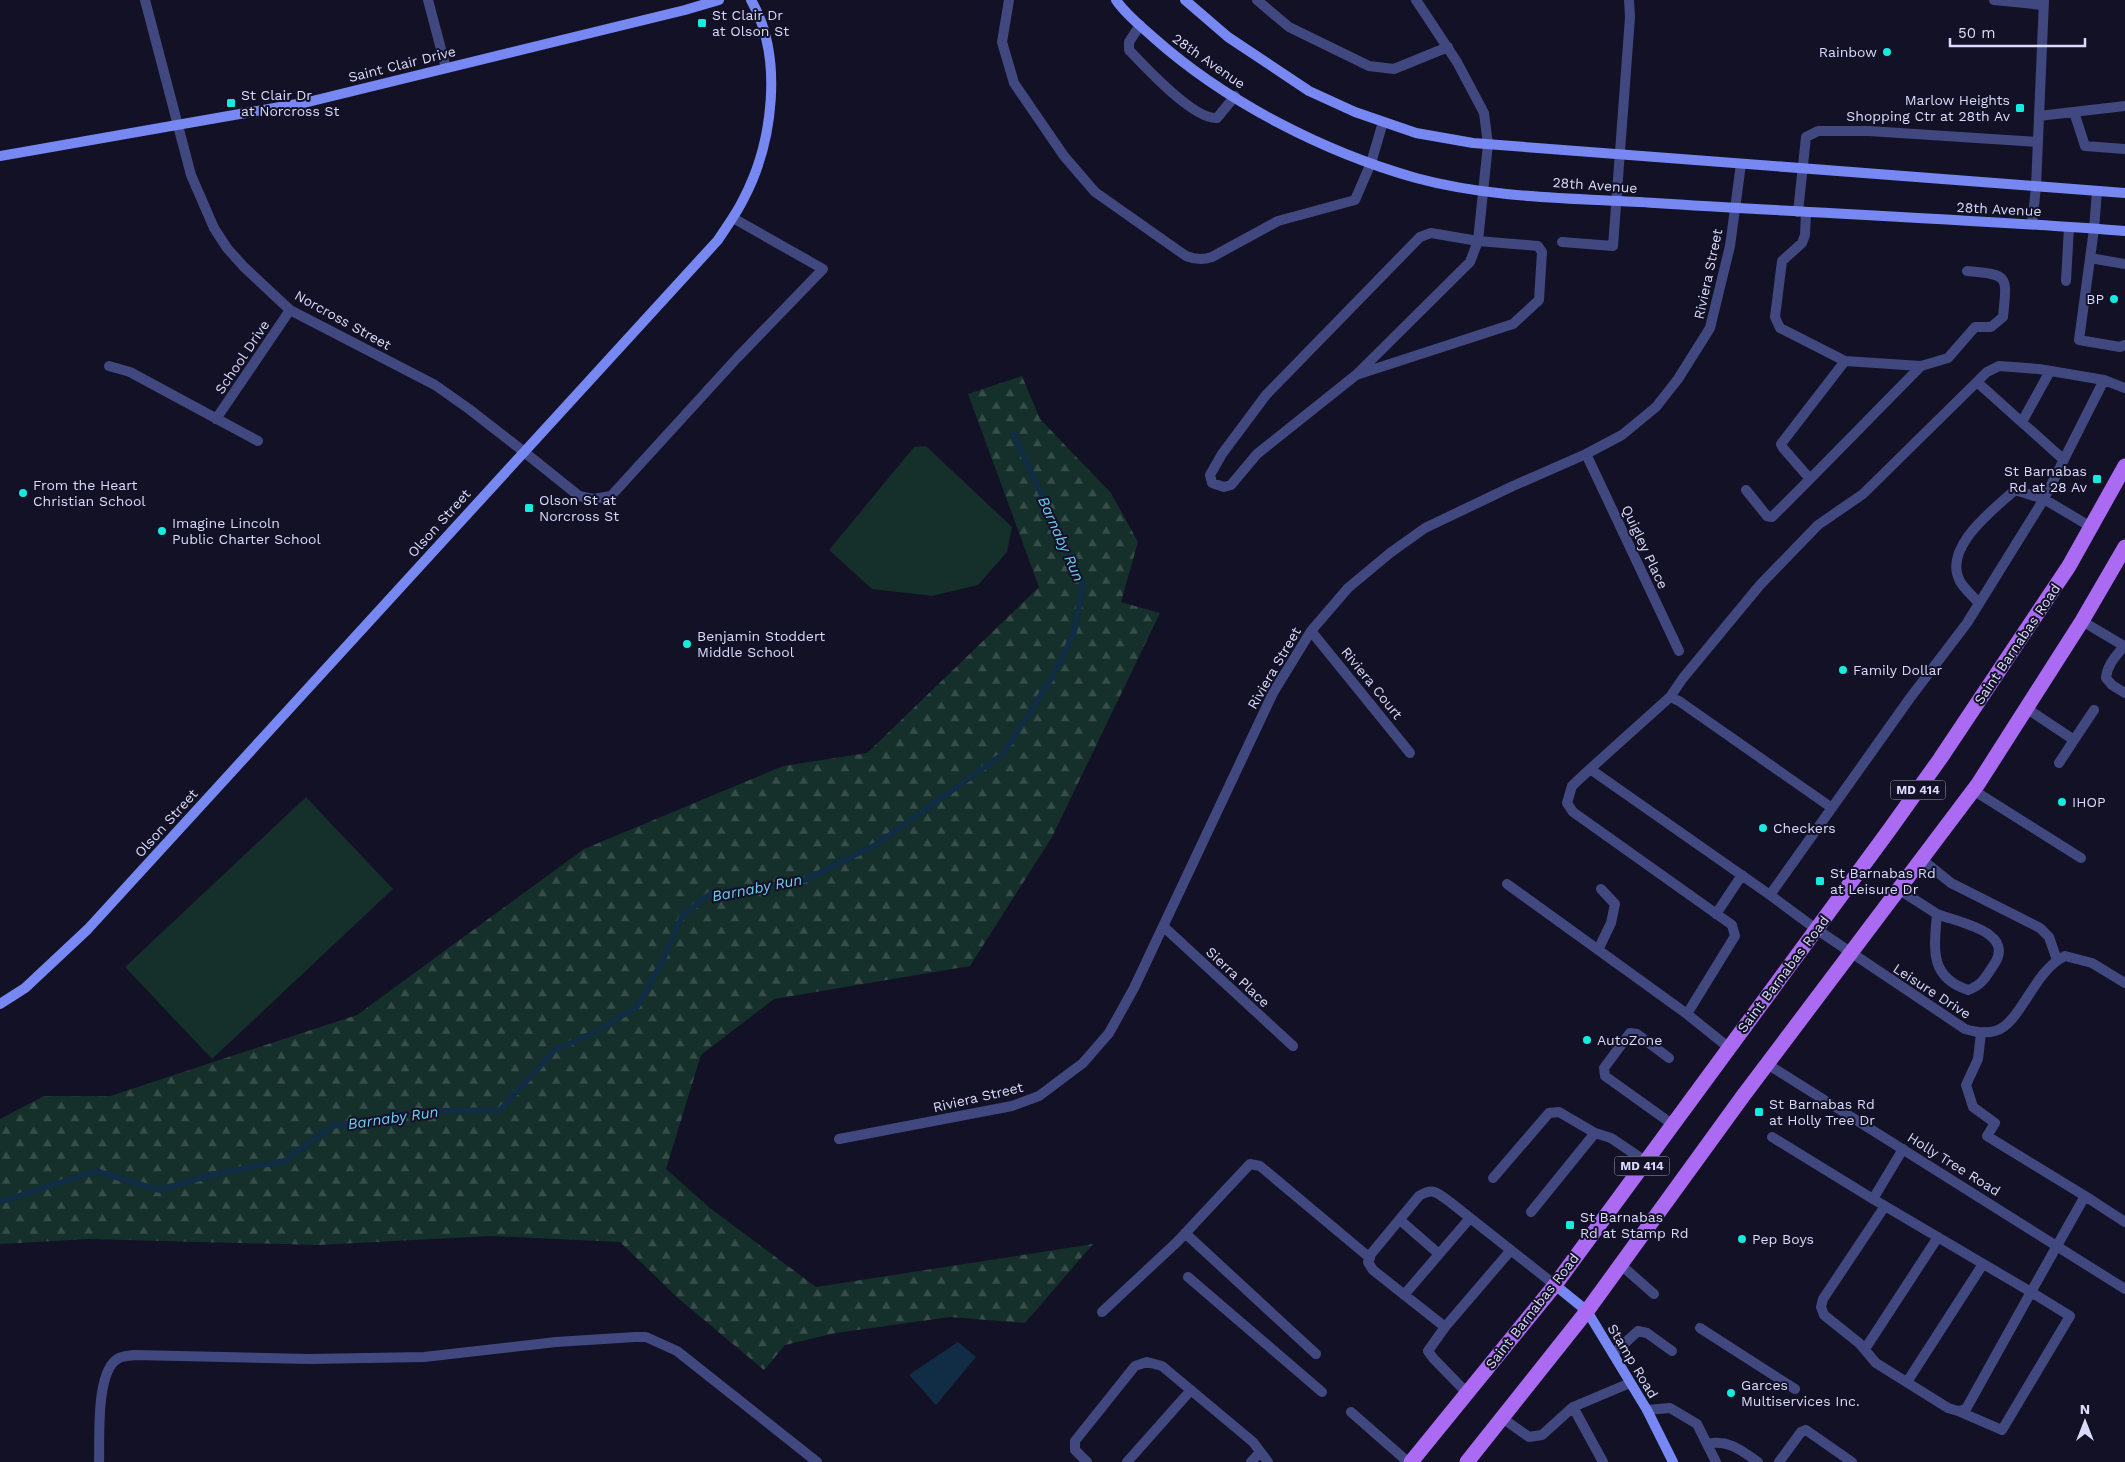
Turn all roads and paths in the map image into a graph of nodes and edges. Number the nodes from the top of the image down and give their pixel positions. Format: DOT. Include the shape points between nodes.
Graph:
graph roads {
  1 [pos="145,0"];
  2 [pos="428,0"];
  3 [pos="719,0"];
  4 [pos="751,0"];
  5 [pos="1009,0"];
  6 [pos="1116,0"];
  7 [pos="1185,0"];
  8 [pos="1257,0"];
  9 [pos="1416,0"];
  10 [pos="1629,0"];
  11 [pos="1994,0"];
  12 [pos="2044,2"];
  13 [pos="1140,25"];
  14 [pos="1448,47"];
  15 [pos="446,68"];
  16 [pos="1235,96"];
  17 [pos="2125,106"];
  18 [pos="2074,112"];
  19 [pos="2038,116"];
  20 [pos="1383,122"];
  21 [pos="176,125"];
  22 [pos="2038,142"];
  23 [pos="1488,144"];
  24 [pos="2125,149"];
  25 [pos="1620,155"];
  26 [pos="0,156"];
  27 [pos="1371,163"];
  28 [pos="1741,164"];
  29 [pos="1802,169"];
  30 [pos="2036,187"];
  31 [pos="1484,191"];
  32 [pos="2097,191"];
  33 [pos="2125,193"];
  34 [pos="1616,200"];
  35 [pos="1735,208"];
  36 [pos="1802,212"];
  37 [pos="733,218"];
  38 [pos="2032,224"];
  39 [pos="2069,227"];
  40 [pos="2094,229"];
  41 [pos="2125,231"];
  42 [pos="1478,241"];
  43 [pos="1562,242"];
  44 [pos="2090,258"];
  45 [pos="2125,264"];
  46 [pos="1967,271"];
  47 [pos="2066,281"];
  48 [pos="290,310"];
  49 [pos="2125,345"];
  50 [pos="1845,361"];
  51 [pos="109,366"];
  52 [pos="1921,366"];
  53 [pos="2050,371"];
  54 [pos="1356,375"];
  55 [pos="2104,380"];
  56 [pos="1977,382"];
  57 [pos="2125,388"];
  58 [pos="216,419"];
  59 [pos="2022,422"];
  60 [pos="258,441"];
  61 [pos="523,451"];
  62 [pos="1586,454"];
  63 [pos="2064,460"];
  64 [pos="2125,466"];
  65 [pos="1810,479"];
  66 [pos="1746,490"];
  67 [pos="2044,499"];
  68 [pos="2091,527"];
  69 [pos="2123,556"];
  70 [pos="1979,603"];
  71 [pos="2082,621"];
  72 [pos="1311,631"];
  73 [pos="2125,646"];
  74 [pos="1679,651"];
  75 [pos="2125,693"];
  76 [pos="1670,697"];
  77 [pos="2026,708"];
  78 [pos="2094,710"];
  79 [pos="2074,740"];
  80 [pos="1410,753"];
  81 [pos="2059,763"];
  82 [pos="1590,769"];
  83 [pos="1973,790"];
  84 [pos="1832,808"];
  85 [pos="1920,858"];
  86 [pos="2082,858"];
  87 [pos="1742,875"];
  88 [pos="1507,884"];
  89 [pos="1600,889"];
  90 [pos="1898,889"];
  91 [pos="1770,895"];
  92 [pos="1716,914"];
  93 [pos="1937,914"];
  94 [pos="1164,927"];
  95 [pos="1816,930"];
  96 [pos="1598,950"];
  97 [pos="1850,953"];
  98 [pos="2057,960"];
  99 [pos="2125,983"];
  100 [pos="0,1004"];
  101 [pos="1687,1014"];
  102 [pos="1981,1033"];
  103 [pos="1293,1046"];
  104 [pos="1728,1047"];
  105 [pos="1669,1058"];
  106 [pos="1767,1064"];
  107 [pos="1672,1124"];
  108 [pos="1595,1133"];
  109 [pos="1772,1137"];
  110 [pos="838,1139"];
  111 [pos="1903,1148"];
  112 [pos="1645,1162"];
  113 [pos="1493,1178"];
  114 [pos="2085,1196"];
  115 [pos="1873,1199"];
  116 [pos="1885,1206"];
  117 [pos="1530,1212"];
  118 [pos="1470,1218"];
  119 [pos="1400,1220"];
  120 [pos="2125,1222"];
  121 [pos="1186,1233"];
  122 [pos="1938,1237"];
  123 [pos="2058,1247"];
  124 [pos="1511,1250"];
  125 [pos="1438,1254"];
  126 [pos="1370,1258"];
  127 [pos="1983,1264"];
  128 [pos="1621,1265"];
  129 [pos="1188,1277"];
  130 [pos="1555,1285"];
  131 [pos="2125,1289"];
  132 [pos="2031,1292"];
  133 [pos="1654,1294"];
  134 [pos="1404,1295"];
  135 [pos="1587,1311"];
  136 [pos="1102,1312"];
  137 [pos="1445,1327"];
  138 [pos="1700,1328"];
  139 [pos="1865,1349"];
  140 [pos="1672,1351"];
  141 [pos="1316,1354"];
  142 [pos="1613,1354"];
  143 [pos="1907,1382"];
  144 [pos="1630,1383"];
  145 [pos="1795,1389"];
  146 [pos="1191,1390"];
  147 [pos="1322,1392"];
  148 [pos="1467,1394"];
  149 [pos="1573,1407"];
  150 [pos="1647,1410"];
  151 [pos="1958,1411"];
  152 [pos="1352,1412"];
  153 [pos="1502,1418"];
  154 [pos="1708,1444"];
  155 [pos="1260,1452"];
  156 [pos="1469,1461"];
  157 [pos="99,1462"];
  158 [pos="817,1462"];
  159 [pos="1087,1462"];
  160 [pos="1127,1462"];
  161 [pos="1251,1462"];
  162 [pos="1268,1462"];
  163 [pos="1410,1462"];
  164 [pos="1603,1462"];
  165 [pos="1673,1462"];
  166 [pos="1716,1462"];
  167 [pos="1758,1462"];
  168 [pos="1779,1462"];
  169 [pos="1852,1462"];
  1 -- 21 [label="street, Norcross Street"];
  2 -- 15 [label="street"];
  3 -- 15 [label="street, Saint Clair Drive"];
  4 -- 37 [label="street, Olson Street" via="764,30 772,66 771,105 756,170"];
  5 -- 27 [label="street" via="1002,42 1014,84 1064,156 1095,192 1186,256 1204,260 1278,221 1355,200"];
  6 -- 13 [label="street, 28th Avenue"];
  7 -- 20 [label="street, 28th Avenue" via="1228,37 1309,91"];
  8 -- 14 [label="street" via="1288,27 1369,66 1394,69"];
  9 -- 14 [label="street"];
  10 -- 25 [label="street"];
  11 -- 12 [label="street"];
  12 -- 19 [label="street"];
  13 -- 16 [label="street, 28th Avenue" via="1200,74"];
  13 -- 16 [label="street" via="1129,42 1129,50 1183,102 1210,119 1217,118"];
  14 -- 23 [label="street" via="1484,113"];
  15 -- 21 [label="street, Saint Clair Drive" via="308,102"];
  16 -- 27 [label="street, 28th Avenue" via="1270,118"];
  17 -- 18 [label="street"];
  18 -- 19 [label="street"];
  18 -- 24 [label="street" via="2085,146"];
  19 -- 22 [label="street"];
  20 -- 23 [label="street, 28th Avenue" via="1416,133"];
  20 -- 27 [label="street"];
  21 -- 26 [label="street, Saint Clair Drive"];
  21 -- 48 [label="street, Norcross Street" via="191,175 226,248"];
  22 -- 29 [label="street" via="1869,131 1818,131 1806,137"];
  22 -- 30 [label="street"];
  23 -- 25 [label="street, 28th Avenue"];
  23 -- 31 [label="street"];
  25 -- 28 [label="street, 28th Avenue"];
  25 -- 34 [label="street"];
  27 -- 31 [label="street, 28th Avenue" via="1418,178"];
  28 -- 29 [label="street, 28th Avenue"];
  28 -- 35 [label="street, Riviera Street"];
  29 -- 30 [label="street, 28th Avenue"];
  29 -- 36 [label="street"];
  30 -- 32 [label="street, 28th Avenue"];
  30 -- 38 [label="street"];
  31 -- 34 [label="street, 28th Avenue"];
  31 -- 42 [label="street"];
  32 -- 33 [label="street, 28th Avenue"];
  32 -- 40 [label="street"];
  34 -- 35 [label="street, 28th Avenue"];
  34 -- 43 [label="street" via="1613,246"];
  35 -- 36 [label="street, 28th Avenue"];
  35 -- 62 [label="street, Riviera Street" via="1730,246 1710,328 1656,407 1622,435"];
  36 -- 38 [label="street, 28th Avenue"];
  36 -- 50 [label="street" via="1805,235 1802,243 1782,262 1775,317 1780,328"];
  37 -- 61 [label="street, Olson Street" via="689,273"];
  37 -- 61 [label="street, Norcross Street" via="823,269 611,496 593,499 579,496"];
  38 -- 39 [label="street, 28th Avenue"];
  39 -- 40 [label="street, 28th Avenue"];
  39 -- 47 [label="street"];
  40 -- 41 [label="street, 28th Avenue"];
  40 -- 44 [label="street"];
  42 -- 54 [label="street" via="1470,262"];
  42 -- 54 [label="street" via="1538,246 1542,252 1539,300 1513,324"];
  42 -- 54 [label="street" via="1431,233 1420,237 1266,395 1222,454 1210,475 1212,483 1232,485 1257,454"];
  44 -- 45 [label="street"];
  44 -- 49 [label="street" via="2079,340 2120,347"];
  46 -- 52 [label="street" via="1997,274 2004,280 2003,317 1991,327 1975,328 1948,358"];
  48 -- 58 [label="street, School Drive"];
  48 -- 61 [label="street, Norcross Street" via="434,385"];
  50 -- 52 [label="street"];
  50 -- 65 [label="street" via="1782,444"];
  51 -- 58 [label="street" via="130,372"];
  52 -- 65 [label="street"];
  53 -- 55 [label="street"];
  53 -- 56 [label="street" via="1999,366"];
  53 -- 59 [label="street"];
  55 -- 57 [label="street"];
  55 -- 63 [label="street"];
  56 -- 59 [label="street"];
  56 -- 76 [label="street" via="1863,494 1818,525 1760,585"];
  58 -- 60 [label="street"];
  59 -- 63 [label="street"];
  61 -- 100 [label="street, Olson Street" via="88,929 25,988"];
  62 -- 72 [label="street, Riviera Street" via="1425,528 1390,552 1348,588"];
  62 -- 74 [label="street, Quigley Place"];
  63 -- 67 [label="street"];
  64 -- 68 [label="main road, Saint Barnabas Road / MD 414"];
  65 -- 66 [label="street" via="1772,516 1767,516"];
  67 -- 68 [label="street"];
  67 -- 70 [label="street"];
  67 -- 70 [label="street" via="2015,490 1971,532 1958,553 1957,567 1960,582"];
  68 -- 95 [label="main road, Saint Barnabas Road / MD 414" via="2069,566 1940,759"];
  69 -- 71 [label="main road, MD 414"];
  70 -- 84 [label="street"];
  71 -- 73 [label="street"];
  71 -- 77 [label="main road, MD 414"];
  72 -- 80 [label="street, Riviera Court"];
  72 -- 94 [label="street, Riviera Street" via="1273,693"];
  73 -- 75 [label="street" via="2106,670 2106,678"];
  76 -- 82 [label="street"];
  76 -- 84 [label="street" via="1679,700"];
  77 -- 79 [label="street"];
  77 -- 83 [label="main road, MD 414"];
  78 -- 79 [label="street"];
  79 -- 81 [label="street"];
  82 -- 87 [label="street, Leisure Drive"];
  82 -- 92 [label="street" via="1572,786 1567,802 1573,812"];
  83 -- 85 [label="main road, MD 414"];
  83 -- 86 [label="street"];
  84 -- 91 [label="street"];
  85 -- 90 [label="main road, MD 414"];
  85 -- 98 [label="street" via="1952,883 2040,928 2049,937"];
  87 -- 91 [label="street, Leisure Drive"];
  87 -- 92 [label="street"];
  88 -- 96 [label="street"];
  89 -- 96 [label="street" via="1615,904 1611,923"];
  90 -- 93 [label="street"];
  90 -- 97 [label="main road, MD 414"];
  91 -- 95 [label="street, Leisure Drive"];
  92 -- 101 [label="street" via="1732,925 1736,936"];
  93 -- 93 [label="street" via="1935,958 1945,977 1968,990 1979,986 1999,958 1997,942 1988,933"];
  94 -- 103 [label="street, Sierra Place"];
  94 -- 110 [label="street, Riviera Street" via="1109,1033 1083,1063 1039,1096 1012,1106"];
  95 -- 97 [label="street, Leisure Drive"];
  95 -- 104 [label="main road, Saint Barnabas Road / MD 414"];
  96 -- 101 [label="street"];
  97 -- 102 [label="street, Leisure Drive" via="1965,1029"];
  97 -- 106 [label="main road, MD 414"];
  98 -- 99 [label="street" via="2065,956 2092,963"];
  98 -- 102 [label="street, Leisure Drive" via="2047,967 2007,1026"];
  101 -- 104 [label="street"];
  102 -- 114 [label="street" via="1978,1059 1966,1085 1973,1106 1995,1123 1987,1136"];
  104 -- 107 [label="main road, Saint Barnabas Road / MD 414"];
  105 -- 107 [label="street" via="1637,1034 1630,1033 1604,1068 1605,1076"];
  106 -- 111 [label="street, Holly Tree Road"];
  106 -- 128 [label="main road, MD 414"];
  107 -- 112 [label="main road, Saint Barnabas Road / MD 414"];
  108 -- 112 [label="street" via="1611,1138"];
  108 -- 113 [label="street" via="1559,1112 1549,1113"];
  108 -- 117 [label="street"];
  109 -- 115 [label="street"];
  111 -- 115 [label="street"];
  111 -- 123 [label="street, Holly Tree Road"];
  112 -- 130 [label="main road, Saint Barnabas Road / MD 414"];
  114 -- 120 [label="street"];
  114 -- 123 [label="street"];
  115 -- 116 [label="street"];
  116 -- 122 [label="street"];
  116 -- 139 [label="street" via="1823,1299 1821,1307 1824,1315"];
  118 -- 119 [label="street" via="1434,1191 1428,1191 1419,1196"];
  118 -- 124 [label="street"];
  118 -- 125 [label="street"];
  119 -- 125 [label="street"];
  119 -- 126 [label="street"];
  121 -- 126 [label="street" via="1250,1164 1260,1166"];
  121 -- 136 [label="street"];
  121 -- 141 [label="street"];
  122 -- 127 [label="street"];
  122 -- 139 [label="street"];
  123 -- 131 [label="street, Holly Tree Road"];
  123 -- 132 [label="street"];
  124 -- 130 [label="street"];
  124 -- 137 [label="street"];
  125 -- 134 [label="street"];
  126 -- 134 [label="street" via="1368,1262 1373,1270"];
  127 -- 132 [label="street"];
  127 -- 143 [label="street"];
  128 -- 133 [label="street"];
  128 -- 135 [label="main road, MD 414"];
  129 -- 147 [label="street"];
  130 -- 135 [label="street, Stamp Road"];
  130 -- 148 [label="main road, Saint Barnabas Road / MD 414"];
  132 -- 151 [label="street" via="1966,1409"];
  132 -- 151 [label="street" via="2070,1316 2002,1430"];
  134 -- 137 [label="street"];
  135 -- 142 [label="street, Stamp Road"];
  135 -- 153 [label="main road, MD 414"];
  137 -- 148 [label="street" via="1428,1350"];
  138 -- 145 [label="street"];
  139 -- 143 [label="street" via="1876,1362"];
  140 -- 142 [label="street" via="1647,1333 1638,1331"];
  142 -- 144 [label="street, Stamp Road"];
  143 -- 151 [label="street"];
  144 -- 149 [label="street"];
  144 -- 150 [label="street, Stamp Road"];
  146 -- 155 [label="street" via="1253,1442"];
  146 -- 159 [label="street" via="1162,1366 1147,1362 1135,1366 1075,1441 1075,1450"];
  146 -- 160 [label="street"];
  148 -- 163 [label="main road, Saint Barnabas Road / MD 414"];
  149 -- 153 [label="street" via="1536,1436 1529,1437"];
  149 -- 164 [label="street"];
  150 -- 154 [label="street" via="1670,1408 1697,1424"];
  150 -- 165 [label="street, Stamp Road"];
  152 -- 163 [label="street"];
  153 -- 156 [label="main road, MD 414"];
  154 -- 166 [label="street"];
  154 -- 167 [label="street" via="1718,1441 1732,1444"];
  155 -- 161 [label="street"];
  155 -- 162 [label="street"];
  157 -- 158 [label="street" via="102,1386 110,1366 118,1358 134,1355 309,1359 424,1357 634,1337 646,1337 677,1350"];
  168 -- 169 [label="street" via="1800,1432 1806,1430"];
}
